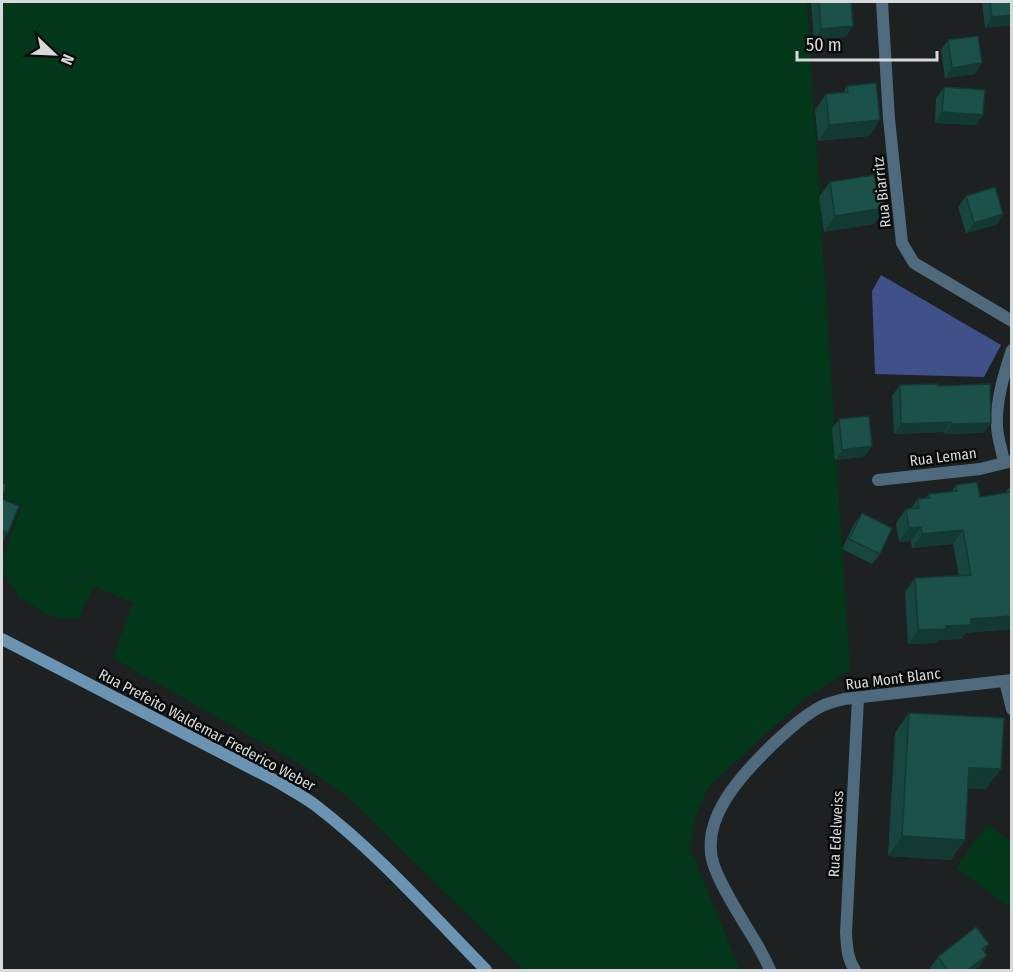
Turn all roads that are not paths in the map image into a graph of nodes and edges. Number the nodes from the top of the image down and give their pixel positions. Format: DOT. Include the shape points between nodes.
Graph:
graph roads {
  1 [pos="882,2"];
  2 [pos="1011,321"];
  3 [pos="1011,350"];
  4 [pos="1008,462"];
  5 [pos="878,480"];
  6 [pos="2,639"];
  7 [pos="1008,680"];
  8 [pos="858,698"];
  9 [pos="1011,709"];
  10 [pos="486,970"];
  11 [pos="770,970"];
  12 [pos="855,970"];
  1 -- 2 [label="street, Rua Biarritz" via="902,243 914,263"];
  3 -- 4 [label="street" via="997,427"];
  4 -- 5 [label="street, Rua Leman" via="980,469"];
  6 -- 10 [label="main road, Rua Prefeito Waldemar Frederico Weber" via="313,803 378,859"];
  7 -- 8 [label="street, Rua Mont Blanc"];
  7 -- 9 [label="street"];
  8 -- 11 [label="street, Rua Mont Blanc" via="822,706 802,719 739,779 716,819 711,843 714,864"];
  8 -- 12 [label="street, Rua Edelweiss" via="846,933 850,964"];
}
